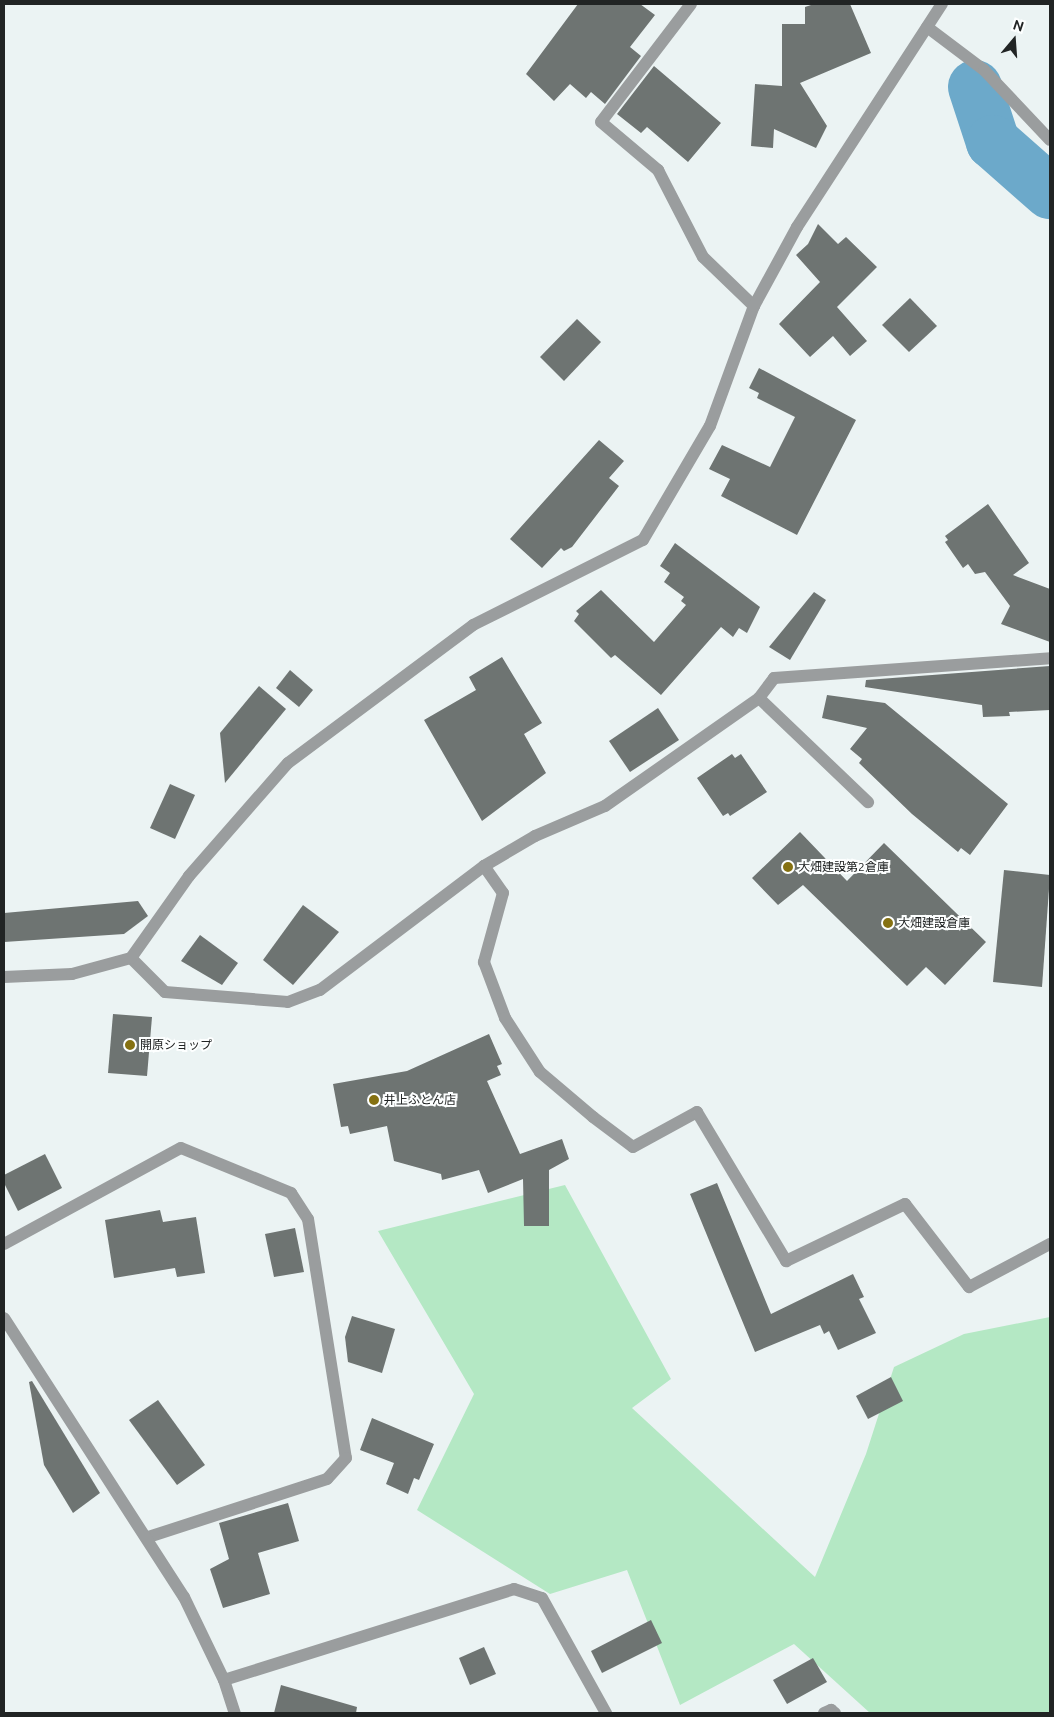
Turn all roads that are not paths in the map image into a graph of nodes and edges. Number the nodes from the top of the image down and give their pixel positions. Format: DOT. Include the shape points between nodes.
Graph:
graph roads {
  1 [pos="691,4"];
  2 [pos="942,4"];
  3 [pos="927,27"];
  4 [pos="1050,140"];
  5 [pos="754,306"];
  6 [pos="1050,658"];
  7 [pos="759,698"];
  8 [pos="868,802"];
  9 [pos="484,866"];
  10 [pos="131,958"];
  11 [pos="4,977"];
  12 [pos="4,1244"];
  13 [pos="1050,1244"];
  14 [pos="4,1318"];
  15 [pos="149,1537"];
  16 [pos="224,1680"];
  17 [pos="235,1713"];
  18 [pos="606,1713"];
  19 [pos="824,1713"];
  20 [pos="835,1713"];
  1 -- 5 [label="street" via="601,122 658,170 703,257"];
  2 -- 3 [label="street"];
  3 -- 4 [label="street" via="984,70"];
  3 -- 5 [label="street" via="798,227"];
  5 -- 10 [label="street" via="710,426 643,540 473,625 288,763 189,876"];
  6 -- 7 [label="street" via="774,678"];
  7 -- 8 [label="street"];
  7 -- 9 [label="street" via="606,806 535,836"];
  9 -- 10 [label="street" via="320,990 288,1002 165,992"];
  9 -- 13 [label="street" via="503,893 484,962 505,1018 540,1072 633,1148 697,1112 786,1261 905,1204 969,1287"];
  10 -- 11 [label="street" via="72,974"];
  12 -- 15 [label="street" via="182,1148 291,1193 308,1219 346,1458 327,1479"];
  14 -- 15 [label="street"];
  15 -- 16 [label="street" via="184,1596"];
  16 -- 17 [label="street"];
  16 -- 18 [label="street" via="514,1589 542,1598"];
  19 -- 20 [label="street" via="832,1710"];
}
